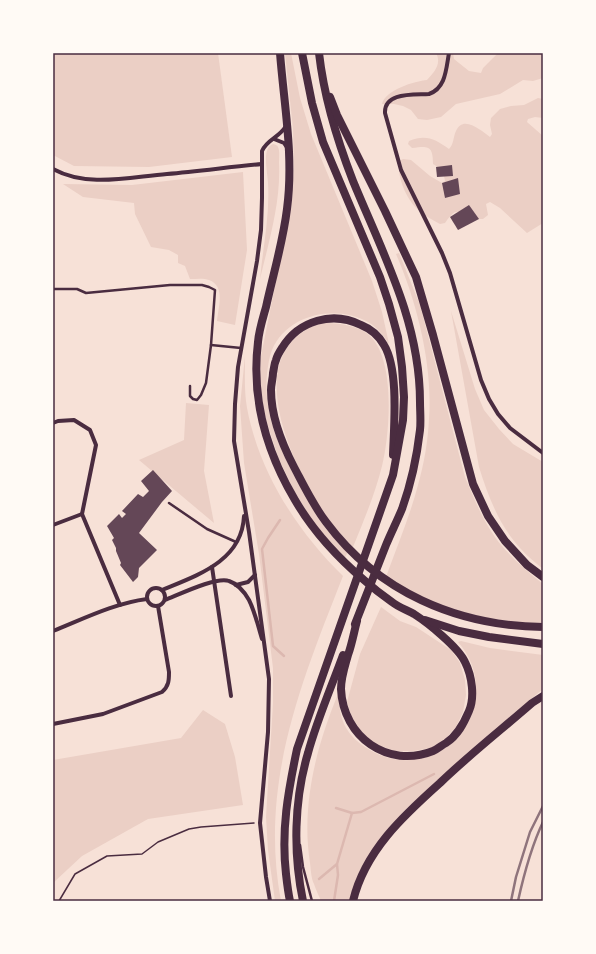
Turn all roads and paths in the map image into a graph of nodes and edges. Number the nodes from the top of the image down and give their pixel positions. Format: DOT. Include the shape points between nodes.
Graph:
graph roads {
  1 [pos="280,53"];
  2 [pos="302,53"];
  3 [pos="319,53"];
  4 [pos="449,53"];
  5 [pos="288,124"];
  6 [pos="274,139"];
  7 [pos="290,151"];
  8 [pos="262,164"];
  9 [pos="53,168"];
  10 [pos="53,289"];
  11 [pos="211,345"];
  12 [pos="242,348"];
  13 [pos="190,386"];
  14 [pos="53,423"];
  15 [pos="543,453"];
  16 [pos="393,475"];
  17 [pos="169,502"];
  18 [pos="244,509"];
  19 [pos="82,514"];
  20 [pos="53,525"];
  21 [pos="237,542"];
  22 [pos="212,567"];
  23 [pos="255,575"];
  24 [pos="543,577"];
  25 [pos="214,582"];
  26 [pos="236,585"];
  27 [pos="162,590"];
  28 [pos="147,599"];
  29 [pos="165,600"];
  30 [pos="120,605"];
  31 [pos="158,606"];
  32 [pos="420,619"];
  33 [pos="357,621"];
  34 [pos="543,627"];
  35 [pos="53,631"];
  36 [pos="543,644"];
  37 [pos="266,650"];
  38 [pos="231,696"];
  39 [pos="543,696"];
  40 [pos="53,724"];
  41 [pos="297,814"];
  42 [pos="260,822"];
  43 [pos="289,899"];
  44 [pos="59,901"];
  45 [pos="270,901"];
  46 [pos="303,901"];
  47 [pos="312,901"];
  48 [pos="353,901"];
  1 -- 5 [label="highway"];
  2 -- 16 [label="highway" via="323,142 380,277 398,337 404,397 402,427"];
  3 -- 24 [label="highway" via="337,115 416,277 473,484 488,516 505,541 527,565"];
  3 -- 33 [label="highway" via="330,115 353,180 401,294 417,358 420,390 420,428 414,466 402,510 386,543"];
  4 -- 15 [label="street" via="444,81 439,88 429,94 392,98 386,105 385,113 400,170 450,273 481,380 489,399 510,428"];
  5 -- 6 [label="street"];
  5 -- 7 [label="highway"];
  6 -- 7 [label="street" via="284,143"];
  6 -- 8 [label="street" via="268,141 262,151"];
  7 -- 32 [label="highway" via="287,210 258,340 256,370 264,430 282,477 312,526 333,551 364,580 393,603"];
  8 -- 9 [label="street" via="112,181 67,176"];
  8 -- 12 [label="street" via="261,230"];
  10 -- 11 [label="lane" via="77,289 86,293 170,285 209,286 215,290"];
  11 -- 12 [label="lane"];
  11 -- 13 [label="lane" via="206,383 197,400 190,396"];
  12 -- 18 [label="street" via="238,368 234,441"];
  14 -- 19 [label="street" via="74,420 90,430 96,445"];
  16 -- 34 [label="highway" via="394,389 384,345 370,329 344,318 319,320 306,325 287,340 276,359 271,389 272,402 288,456 326,523 368,567 400,590 427,604 464,617 500,624"];
  16 -- 43 [label="highway" via="297,749 288,791 284,828"];
  17 -- 21 [label="lane" via="207,529"];
  18 -- 21 [label="street" via="244,527"];
  18 -- 23 [label="street"];
  19 -- 20 [label="street"];
  19 -- 30 [label="street"];
  21 -- 22 [label="street" via="226,556"];
  22 -- 25 [label="street"];
  22 -- 27 [label="street"];
  23 -- 26 [label="street" via="248,582"];
  23 -- 37 [label="street"];
  25 -- 26 [label="street" via="222,580"];
  25 -- 29 [label="street"];
  25 -- 38 [label="street"];
  26 -- 37 [label="street" via="250,602"];
  27 -- 28 [label="street" via="152,589"];
  27 -- 29 [label="street"];
  28 -- 30 [label="street"];
  28 -- 31 [label="street" via="152,605"];
  29 -- 31 [label="street"];
  30 -- 35 [label="street"];
  31 -- 40 [label="street" via="169,672 167,688 103,714"];
  32 -- 33 [label="highway" via="454,647 465,662 472,686 472,704 463,725 450,740 433,751 410,756 388,753 369,745 355,731 345,712 341,689"];
  32 -- 36 [label="highway" via="459,631"];
  33 -- 41 [label="highway" via="307,754"];
  37 -- 42 [label="street" via="269,708"];
  39 -- 48 [label="highway" via="461,763 403,816 381,842 366,866"];
  41 -- 46 [label="highway" via="297,863"];
  41 -- 47 [label="lane" via="303,867"];
  42 -- 44 [label="path" via="201,827 158,842 142,854 107,856 75,874"];
  42 -- 45 [label="street"];
}
